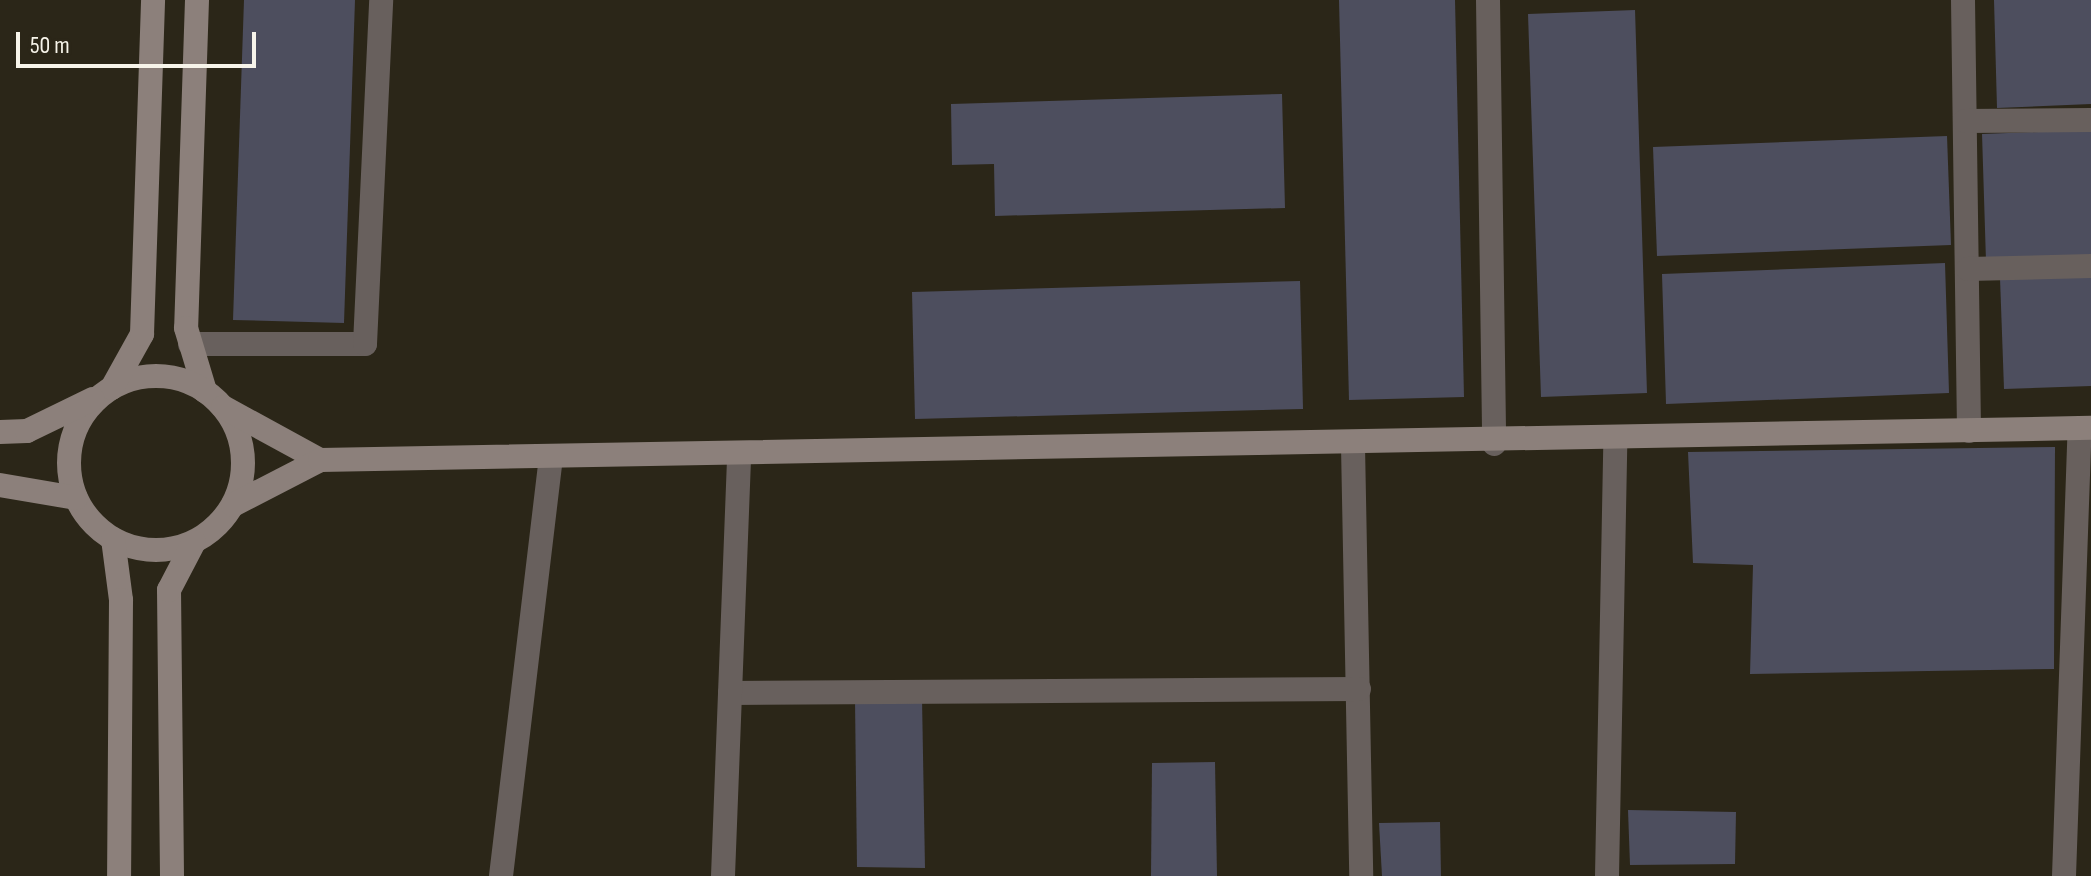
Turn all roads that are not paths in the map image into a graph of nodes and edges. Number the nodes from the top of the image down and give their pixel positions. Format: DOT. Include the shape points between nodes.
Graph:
graph roads {
  1 [pos="153,0"];
  2 [pos="197,0"];
  3 [pos="381,0"];
  4 [pos="1488,0"];
  5 [pos="1963,0"];
  6 [pos="2091,120"];
  7 [pos="1965,121"];
  8 [pos="2091,266"];
  9 [pos="1968,269"];
  10 [pos="190,344"];
  11 [pos="107,391"];
  12 [pos="205,391"];
  13 [pos="223,407"];
  14 [pos="2086,428"];
  15 [pos="1969,431"];
  16 [pos="0,432"];
  17 [pos="1615,440"];
  18 [pos="1494,444"];
  19 [pos="1353,446"];
  20 [pos="739,454"];
  21 [pos="551,456"];
  22 [pos="320,460"];
  23 [pos="0,485"];
  24 [pos="76,498"];
  25 [pos="233,505"];
  26 [pos="113,539"];
  27 [pos="194,542"];
  28 [pos="1359,689"];
  29 [pos="730,693"];
  30 [pos="119,876"];
  31 [pos="172,876"];
  32 [pos="501,876"];
  33 [pos="723,876"];
  34 [pos="1361,876"];
  35 [pos="1607,876"];
  36 [pos="2064,876"];
  1 -- 11 [label="street" via="142,334"];
  2 -- 10 [label="street"];
  3 -- 10 [label="street" via="365,344"];
  4 -- 18 [label="street"];
  5 -- 7 [label="street"];
  6 -- 7 [label="street"];
  7 -- 9 [label="street"];
  8 -- 9 [label="street"];
  9 -- 15 [label="street"];
  10 -- 12 [label="street"];
  11 -- 12 [label="street" via="159,376"];
  11 -- 16 [label="street" via="27,431"];
  11 -- 24 [label="street" via="71,442"];
  12 -- 13 [label="street"];
  13 -- 22 [label="street"];
  13 -- 25 [label="street" via="243,455"];
  14 -- 15 [label="street"];
  14 -- 36 [label="street"];
  15 -- 17 [label="street"];
  17 -- 18 [label="street"];
  17 -- 35 [label="street"];
  18 -- 19 [label="street"];
  19 -- 20 [label="street"];
  19 -- 28 [label="street"];
  20 -- 21 [label="street"];
  20 -- 29 [label="street"];
  21 -- 22 [label="street"];
  21 -- 32 [label="street"];
  22 -- 25 [label="street"];
  23 -- 24 [label="street"];
  24 -- 26 [label="street"];
  25 -- 27 [label="street"];
  26 -- 27 [label="street" via="139,549"];
  26 -- 30 [label="street" via="121,600"];
  27 -- 31 [label="street" via="169,590"];
  28 -- 29 [label="street"];
  28 -- 34 [label="street"];
  29 -- 33 [label="street"];
}
